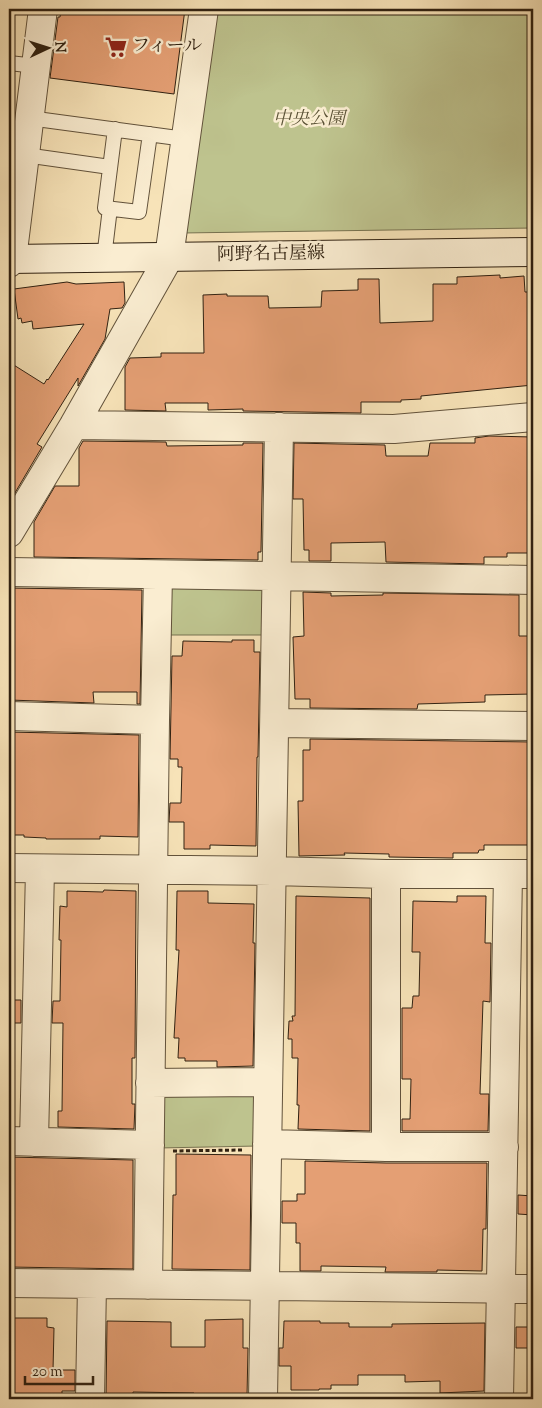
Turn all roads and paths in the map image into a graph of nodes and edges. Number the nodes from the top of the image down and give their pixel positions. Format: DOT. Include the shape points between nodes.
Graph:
graph roads {
  1 [pos="43,9"];
  2 [pos="204,9"];
  3 [pos="9,63"];
  4 [pos="36,66"];
  5 [pos="29,118"];
  6 [pos="115,129"];
  7 [pos="150,134"];
  8 [pos="185,139"];
  9 [pos="25,155"];
  10 [pos="110,167"];
  11 [pos="110,208"];
  12 [pos="533,252"];
  13 [pos="169,257"];
  14 [pos="104,258"];
  15 [pos="10,260"];
  16 [pos="533,417"];
  17 [pos="74,425"];
  18 [pos="279,428"];
  19 [pos="9,532"];
  20 [pos="9,572"];
  21 [pos="158,575"];
  22 [pos="277,576"];
  23 [pos="533,580"];
  24 [pos="9,716"];
  25 [pos="155,720"];
  26 [pos="275,723"];
  27 [pos="533,726"];
  28 [pos="9,868"];
  29 [pos="40,869"];
  30 [pos="153,870"];
  31 [pos="272,871"];
  32 [pos="386,874"];
  33 [pos="521,874"];
  34 [pos="268,1082"];
  35 [pos="150,1083"];
  36 [pos="21,1142"];
  37 [pos="267,1147"];
  38 [pos="386,1147"];
  39 [pos="504,1147"];
  40 [pos="150,1148"];
  41 [pos="9,1283"];
  42 [pos="92,1284"];
  43 [pos="148,1285"];
  44 [pos="265,1286"];
  45 [pos="501,1289"];
  46 [pos="533,1289"];
  47 [pos="90,1399"];
  48 [pos="263,1399"];
  49 [pos="500,1399"];
  1 -- 4 [label="street"];
  2 -- 8 [label="street"];
  3 -- 4 [label="lane"];
  4 -- 5 [label="street"];
  5 -- 6 [label="lane"];
  5 -- 9 [label="street"];
  6 -- 7 [label="lane"];
  6 -- 10 [label="lane"];
  7 -- 8 [label="lane"];
  7 -- 11 [label="lane" via="139,212"];
  8 -- 13 [label="street"];
  9 -- 10 [label="lane"];
  9 -- 15 [label="street"];
  10 -- 11 [label="lane" via="105,208"];
  11 -- 14 [label="lane"];
  12 -- 13 [label="street, 阿野名古屋線"];
  13 -- 14 [label="street, 阿野名古屋線"];
  13 -- 17 [label="street"];
  14 -- 15 [label="street, 阿野名古屋線"];
  16 -- 18 [label="street" via="394,429"];
  17 -- 18 [label="street"];
  17 -- 19 [label="street"];
  18 -- 22 [label="street"];
  20 -- 21 [label="street"];
  21 -- 22 [label="street"];
  21 -- 25 [label="street"];
  22 -- 23 [label="street"];
  22 -- 26 [label="street"];
  24 -- 25 [label="street"];
  25 -- 30 [label="street"];
  26 -- 27 [label="street"];
  26 -- 31 [label="street"];
  28 -- 29 [label="street"];
  29 -- 30 [label="street"];
  29 -- 36 [label="street"];
  30 -- 31 [label="street"];
  30 -- 35 [label="street"];
  31 -- 32 [label="street"];
  31 -- 34 [label="street"];
  32 -- 33 [label="street"];
  32 -- 38 [label="street"];
  33 -- 39 [label="street"];
  34 -- 35 [label="street"];
  34 -- 37 [label="street"];
  35 -- 40 [label="street"];
  36 -- 40 [label="street"];
  37 -- 38 [label="street"];
  37 -- 40 [label="path"];
  37 -- 44 [label="street"];
  38 -- 39 [label="street"];
  39 -- 45 [label="street"];
  40 -- 43 [label="street"];
  41 -- 42 [label="street"];
  42 -- 43 [label="street"];
  42 -- 47 [label="street"];
  43 -- 44 [label="street"];
  44 -- 45 [label="street"];
  44 -- 48 [label="street"];
  45 -- 46 [label="street"];
  45 -- 49 [label="street"];
}
